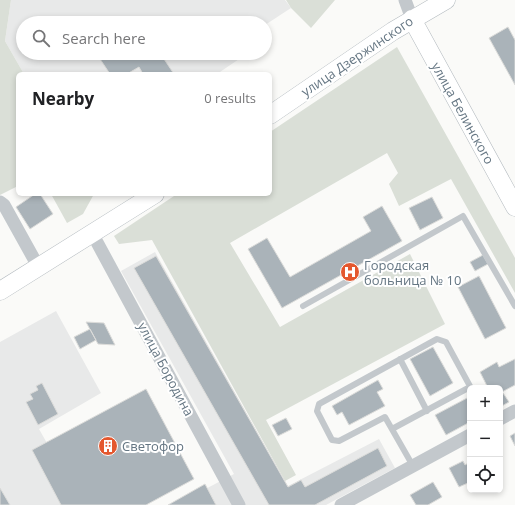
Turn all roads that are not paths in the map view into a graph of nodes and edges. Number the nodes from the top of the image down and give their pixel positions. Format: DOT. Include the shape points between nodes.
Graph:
graph roads {
  1 [pos="405,0"];
  2 [pos="446,0"];
  3 [pos="412,19"];
  4 [pos="272,115"];
  5 [pos="152,196"];
  6 [pos="511,196"];
  7 [pos="0,202"];
  8 [pos="92,233"];
  9 [pos="39,268"];
  10 [pos="0,291"];
  11 [pos="303,306"];
  12 [pos="515,306"];
  13 [pos="400,360"];
  14 [pos="469,385"];
  15 [pos="467,390"];
  16 [pos="427,411"];
  17 [pos="515,411"];
  18 [pos="503,417"];
  19 [pos="392,429"];
  20 [pos="467,437"];
  21 [pos="413,466"];
  22 [pos="239,505"];
  23 [pos="341,505"];
  1 -- 3 [label="street"];
  2 -- 3 [label="main road, улица Дзержинского"];
  3 -- 4 [label="main road, улица Дзержинского"];
  3 -- 6 [label="main road, улица Белинского"];
  5 -- 8 [label="main road"];
  7 -- 9 [label="street"];
  8 -- 9 [label="main road"];
  8 -- 22 [label="street, улица Бородина"];
  9 -- 10 [label="main road"];
  11 -- 12 [label="lane" via="463,216"];
  13 -- 14 [label="lane" via="437,339 446,342"];
  13 -- 16 [label="lane"];
  13 -- 19 [label="lane" via="319,404 317,411 332,440 339,441 385,417"];
  15 -- 16 [label="lane"];
  16 -- 19 [label="lane"];
  17 -- 18 [label="street"];
  19 -- 21 [label="lane"];
  20 -- 21 [label="street"];
  21 -- 23 [label="street"];
}
